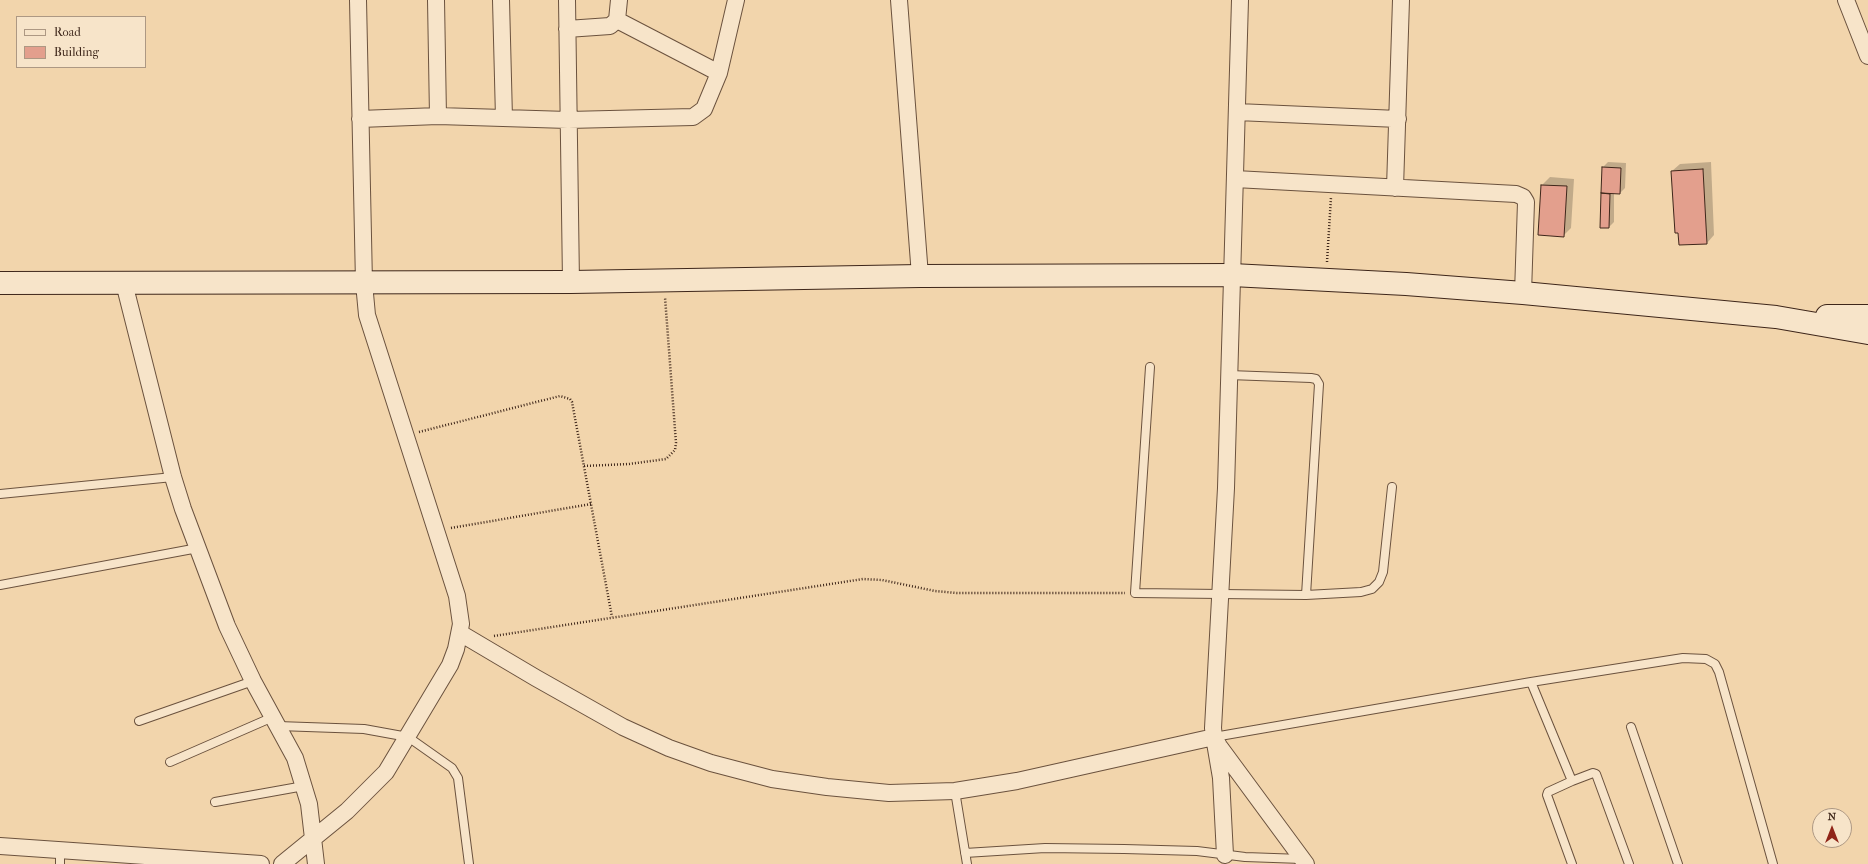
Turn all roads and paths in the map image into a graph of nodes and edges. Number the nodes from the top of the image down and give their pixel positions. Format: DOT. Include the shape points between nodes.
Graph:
graph roads {
  1 [pos="358,0"];
  2 [pos="436,0"];
  3 [pos="502,0"];
  4 [pos="567,0"];
  5 [pos="619,0"];
  6 [pos="736,0"];
  7 [pos="899,0"];
  8 [pos="1240,0"];
  9 [pos="1401,0"];
  10 [pos="1846,0"];
  11 [pos="617,20"];
  12 [pos="567,29"];
  13 [pos="1868,56"];
  14 [pos="719,73"];
  15 [pos="1237,112"];
  16 [pos="438,116"];
  17 [pos="504,118"];
  18 [pos="360,119"];
  19 [pos="1398,119"];
  20 [pos="568,120"];
  21 [pos="1235,179"];
  22 [pos="1332,184"];
  23 [pos="1396,188"];
  24 [pos="1232,275"];
  25 [pos="920,276"];
  26 [pos="1326,279"];
  27 [pos="663,280"];
  28 [pos="571,282"];
  29 [pos="0,283"];
  30 [pos="124,283"];
  31 [pos="364,283"];
  32 [pos="1523,293"];
  33 [pos="1868,316"];
  34 [pos="1776,317"];
  35 [pos="1868,333"];
  36 [pos="1150,367"];
  37 [pos="1229,375"];
  38 [pos="404,436"];
  39 [pos="584,466"];
  40 [pos="173,477"];
  41 [pos="1392,487"];
  42 [pos="0,494"];
  43 [pos="591,504"];
  44 [pos="436,531"];
  45 [pos="198,548"];
  46 [pos="0,585"];
  47 [pos="1135,593"];
  48 [pos="1221,595"];
  49 [pos="1306,595"];
  50 [pos="612,618"];
  51 [pos="466,636"];
  52 [pos="253,680"];
  53 [pos="1531,682"];
  54 [pos="139,721"];
  55 [pos="275,721"];
  56 [pos="1631,727"];
  57 [pos="408,737"];
  58 [pos="1214,737"];
  59 [pos="170,762"];
  60 [pos="1572,781"];
  61 [pos="304,786"];
  62 [pos="955,790"];
  63 [pos="215,802"];
  64 [pos="313,838"];
  65 [pos="0,846"];
  66 [pos="965,853"];
  67 [pos="1225,855"];
  68 [pos="60,857"];
  69 [pos="1244,861"];
  70 [pos="1304,862"];
  71 [pos="261,864"];
  72 [pos="282,864"];
  73 [pos="316,864"];
  74 [pos="469,864"];
  75 [pos="967,864"];
  76 [pos="1572,864"];
  77 [pos="1628,864"];
  78 [pos="1678,864"];
  79 [pos="1773,864"];
  1 -- 18 [label="street"];
  2 -- 16 [label="street"];
  3 -- 17 [label="street"];
  4 -- 12 [label="street"];
  5 -- 11 [label="street"];
  6 -- 14 [label="street"];
  7 -- 25 [label="street"];
  8 -- 15 [label="street"];
  9 -- 19 [label="street"];
  10 -- 13 [label="street"];
  11 -- 12 [label="street" via="610,26"];
  11 -- 14 [label="street"];
  12 -- 20 [label="street"];
  14 -- 20 [label="street" via="704,109 693,116"];
  15 -- 19 [label="street"];
  15 -- 21 [label="street"];
  16 -- 17 [label="street"];
  16 -- 18 [label="street"];
  17 -- 20 [label="street"];
  18 -- 31 [label="street"];
  19 -- 23 [label="street"];
  20 -- 28 [label="street"];
  21 -- 22 [label="street"];
  21 -- 24 [label="street"];
  22 -- 23 [label="street"];
  22 -- 26 [label="path"];
  23 -- 32 [label="street" via="1516,194 1523,197 1526,202"];
  24 -- 25 [label="main road"];
  24 -- 26 [label="main road"];
  24 -- 37 [label="street"];
  25 -- 27 [label="main road"];
  26 -- 32 [label="main road"];
  27 -- 28 [label="main road"];
  27 -- 39 [label="path" via="676,443 674,450 666,459"];
  28 -- 31 [label="main road"];
  29 -- 30 [label="main road"];
  30 -- 31 [label="main road"];
  30 -- 40 [label="street"];
  31 -- 38 [label="street" via="370,328"];
  32 -- 34 [label="main road"];
  33 -- 34 [label="main road"];
  34 -- 35 [label="main road"];
  36 -- 47 [label="lane"];
  37 -- 48 [label="street"];
  37 -- 49 [label="lane" via="1311,378 1316,379 1319,384"];
  38 -- 39 [label="path" via="560,396 572,402"];
  38 -- 44 [label="street"];
  39 -- 43 [label="path"];
  40 -- 42 [label="lane"];
  40 -- 45 [label="street"];
  41 -- 49 [label="lane" via="1383,572 1379,582 1361,592"];
  43 -- 44 [label="path"];
  43 -- 50 [label="path"];
  44 -- 51 [label="street" via="457,596"];
  45 -- 46 [label="lane"];
  45 -- 52 [label="street" via="227,626"];
  47 -- 48 [label="lane"];
  47 -- 50 [label="path" via="957,593 868,579"];
  48 -- 49 [label="lane"];
  48 -- 58 [label="street"];
  50 -- 51 [label="path"];
  51 -- 57 [label="street"];
  51 -- 62 [label="street" via="623,727 669,748 711,763 772,779 827,788 889,793"];
  52 -- 54 [label="lane"];
  52 -- 55 [label="street"];
  53 -- 58 [label="lane"];
  53 -- 60 [label="lane"];
  53 -- 79 [label="lane" via="1683,658 1706,659 1715,664"];
  55 -- 57 [label="lane" via="364,729"];
  55 -- 59 [label="lane"];
  55 -- 61 [label="street" via="295,758"];
  56 -- 78 [label="lane"];
  57 -- 64 [label="street" via="386,772"];
  57 -- 74 [label="lane" via="456,773"];
  58 -- 62 [label="street" via="1017,781"];
  58 -- 67 [label="street" via="1221,778"];
  58 -- 70 [label="street"];
  60 -- 76 [label="lane" via="1548,792 1547,795"];
  60 -- 77 [label="lane" via="1596,774"];
  61 -- 63 [label="lane"];
  61 -- 64 [label="street"];
  62 -- 66 [label="lane"];
  64 -- 72 [label="street"];
  64 -- 73 [label="street"];
  65 -- 68 [label="street"];
  66 -- 67 [label="lane" via="1053,848 1189,851"];
  66 -- 75 [label="lane"];
  67 -- 69 [label="lane"];
  68 -- 71 [label="street"];
  69 -- 70 [label="lane"];
}
